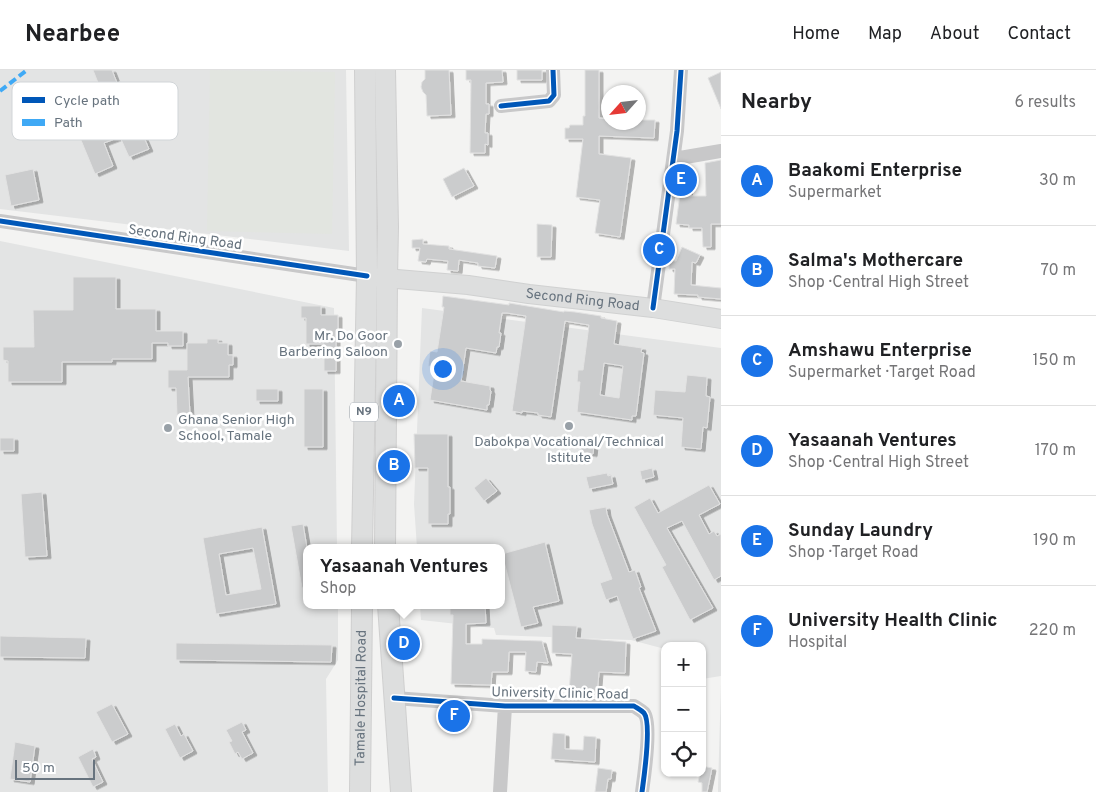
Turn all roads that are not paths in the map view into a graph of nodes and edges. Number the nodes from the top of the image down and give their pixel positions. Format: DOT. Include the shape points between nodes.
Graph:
graph roads {
  1 [pos="365,70"];
  2 [pos="384,70"];
  3 [pos="553,70"];
  4 [pos="681,70"];
  5 [pos="501,106"];
  6 [pos="721,151"];
  7 [pos="674,159"];
  8 [pos="0,221"];
  9 [pos="377,278"];
  10 [pos="653,308"];
  11 [pos="721,319"];
  12 [pos="362,544"];
  13 [pos="386,544"];
  14 [pos="362,609"];
  15 [pos="388,609"];
  16 [pos="394,698"];
  17 [pos="504,706"];
  18 [pos="360,792"];
  19 [pos="401,792"];
  20 [pos="500,792"];
  21 [pos="642,792"];
  1 -- 9 [label="highway, N9"];
  2 -- 9 [label="highway, N9" via="388,227"];
  3 -- 5 [label="street" via="554,95 549,101"];
  4 -- 7 [label="street"];
  6 -- 7 [label="street"];
  7 -- 10 [label="street"];
  8 -- 9 [label="street, Second Ring Road"];
  9 -- 10 [label="main road, Second Ring Road" via="468,285"];
  9 -- 12 [label="highway, N9"];
  9 -- 13 [label="highway, N9"];
  10 -- 11 [label="main road, Second Ring Road"];
  14 -- 18 [label="highway, Tamale Hospital Road"];
  15 -- 16 [label="highway"];
  16 -- 17 [label="street, University Clinic Road"];
  16 -- 19 [label="highway"];
  17 -- 20 [label="street"];
  17 -- 21 [label="street, University Clinic Road" via="634,706 644,714 648,730"];
}
